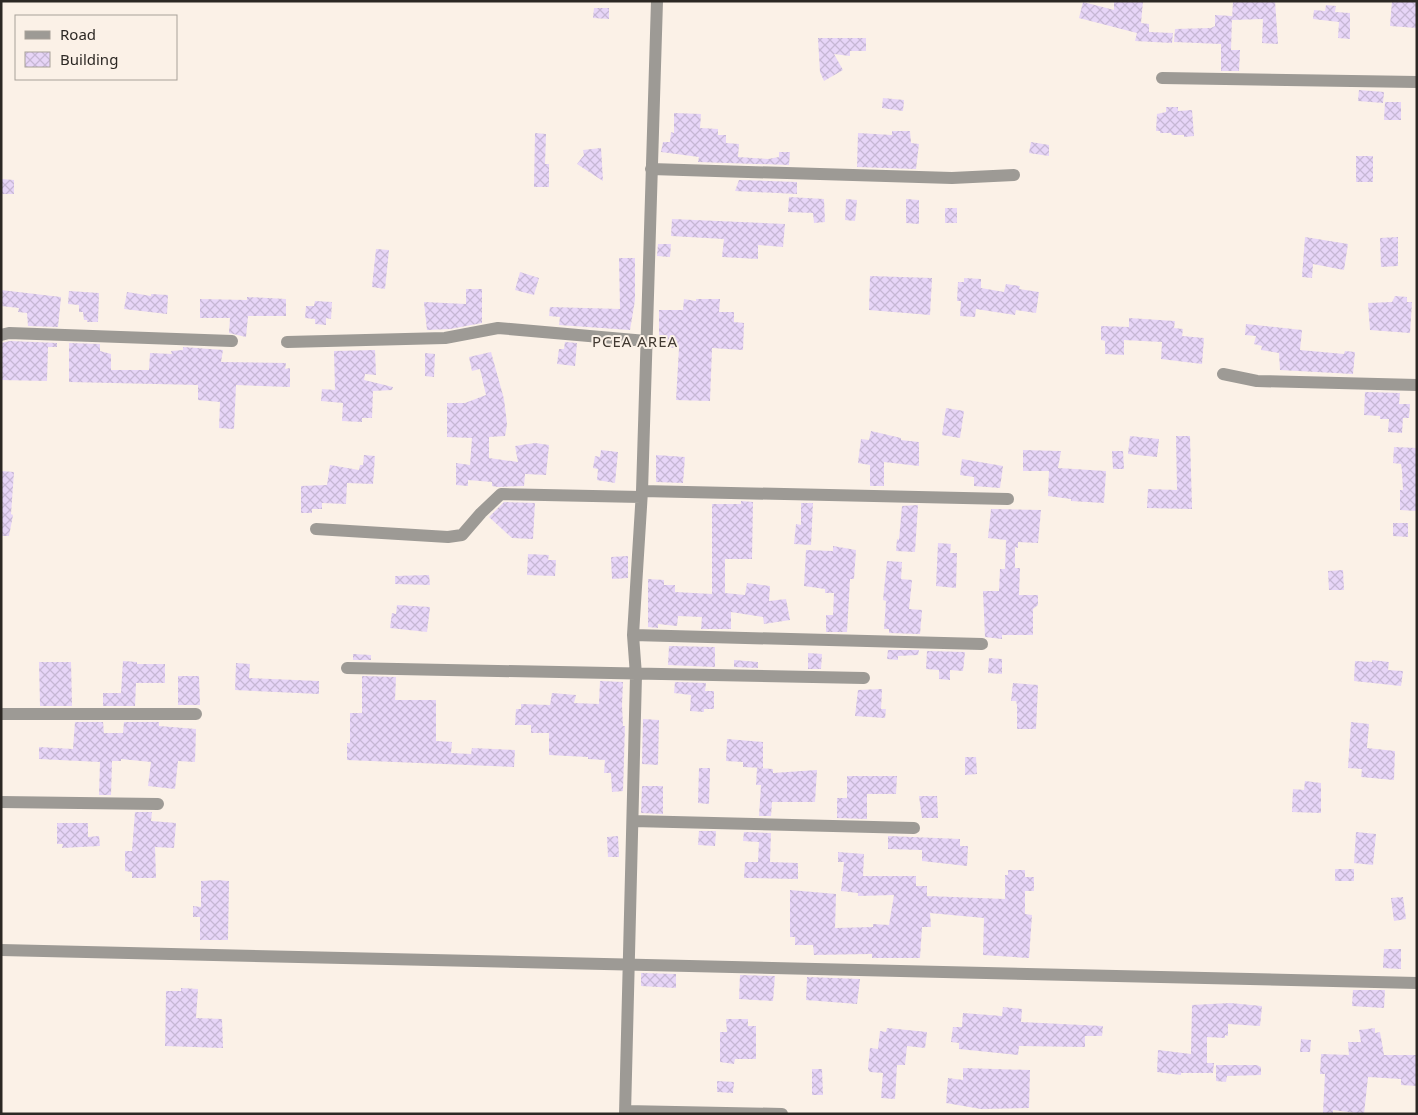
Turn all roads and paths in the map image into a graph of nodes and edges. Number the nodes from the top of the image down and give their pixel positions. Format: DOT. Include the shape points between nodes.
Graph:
graph roads {
  1 [pos="657,1"];
  2 [pos="1162,78"];
  3 [pos="1417,82"];
  4 [pos="651,169"];
  5 [pos="1014,175"];
  6 [pos="1,335"];
  7 [pos="232,341"];
  8 [pos="646,341"];
  9 [pos="287,342"];
  10 [pos="1223,374"];
  11 [pos="1417,385"];
  12 [pos="641,494"];
  13 [pos="1008,499"];
  14 [pos="316,529"];
  15 [pos="633,636"];
  16 [pos="982,644"];
  17 [pos="347,668"];
  18 [pos="636,674"];
  19 [pos="864,678"];
  20 [pos="1,714"];
  21 [pos="196,714"];
  22 [pos="1,802"];
  23 [pos="158,804"];
  24 [pos="633,822"];
  25 [pos="914,828"];
  26 [pos="1,950"];
  27 [pos="629,964"];
  28 [pos="1417,983"];
  29 [pos="625,1112"];
  30 [pos="782,1114"];
  1 -- 4 [label="street"];
  2 -- 3 [label="street"];
  4 -- 5 [label="street" via="952,178"];
  4 -- 8 [label="street"];
  6 -- 7 [label="street"];
  8 -- 9 [label="street" via="498,328 445,338"];
  8 -- 12 [label="street"];
  10 -- 11 [label="street" via="1257,381"];
  12 -- 13 [label="street"];
  12 -- 14 [label="street" via="501,494 462,535 448,537"];
  12 -- 15 [label="street"];
  15 -- 16 [label="street"];
  15 -- 18 [label="street"];
  17 -- 18 [label="street"];
  18 -- 19 [label="street"];
  18 -- 24 [label="street"];
  20 -- 21 [label="street"];
  22 -- 23 [label="street"];
  24 -- 25 [label="street"];
  24 -- 27 [label="street"];
  26 -- 27 [label="street"];
  27 -- 28 [label="street"];
  27 -- 29 [label="street"];
  29 -- 30 [label="street"];
}
